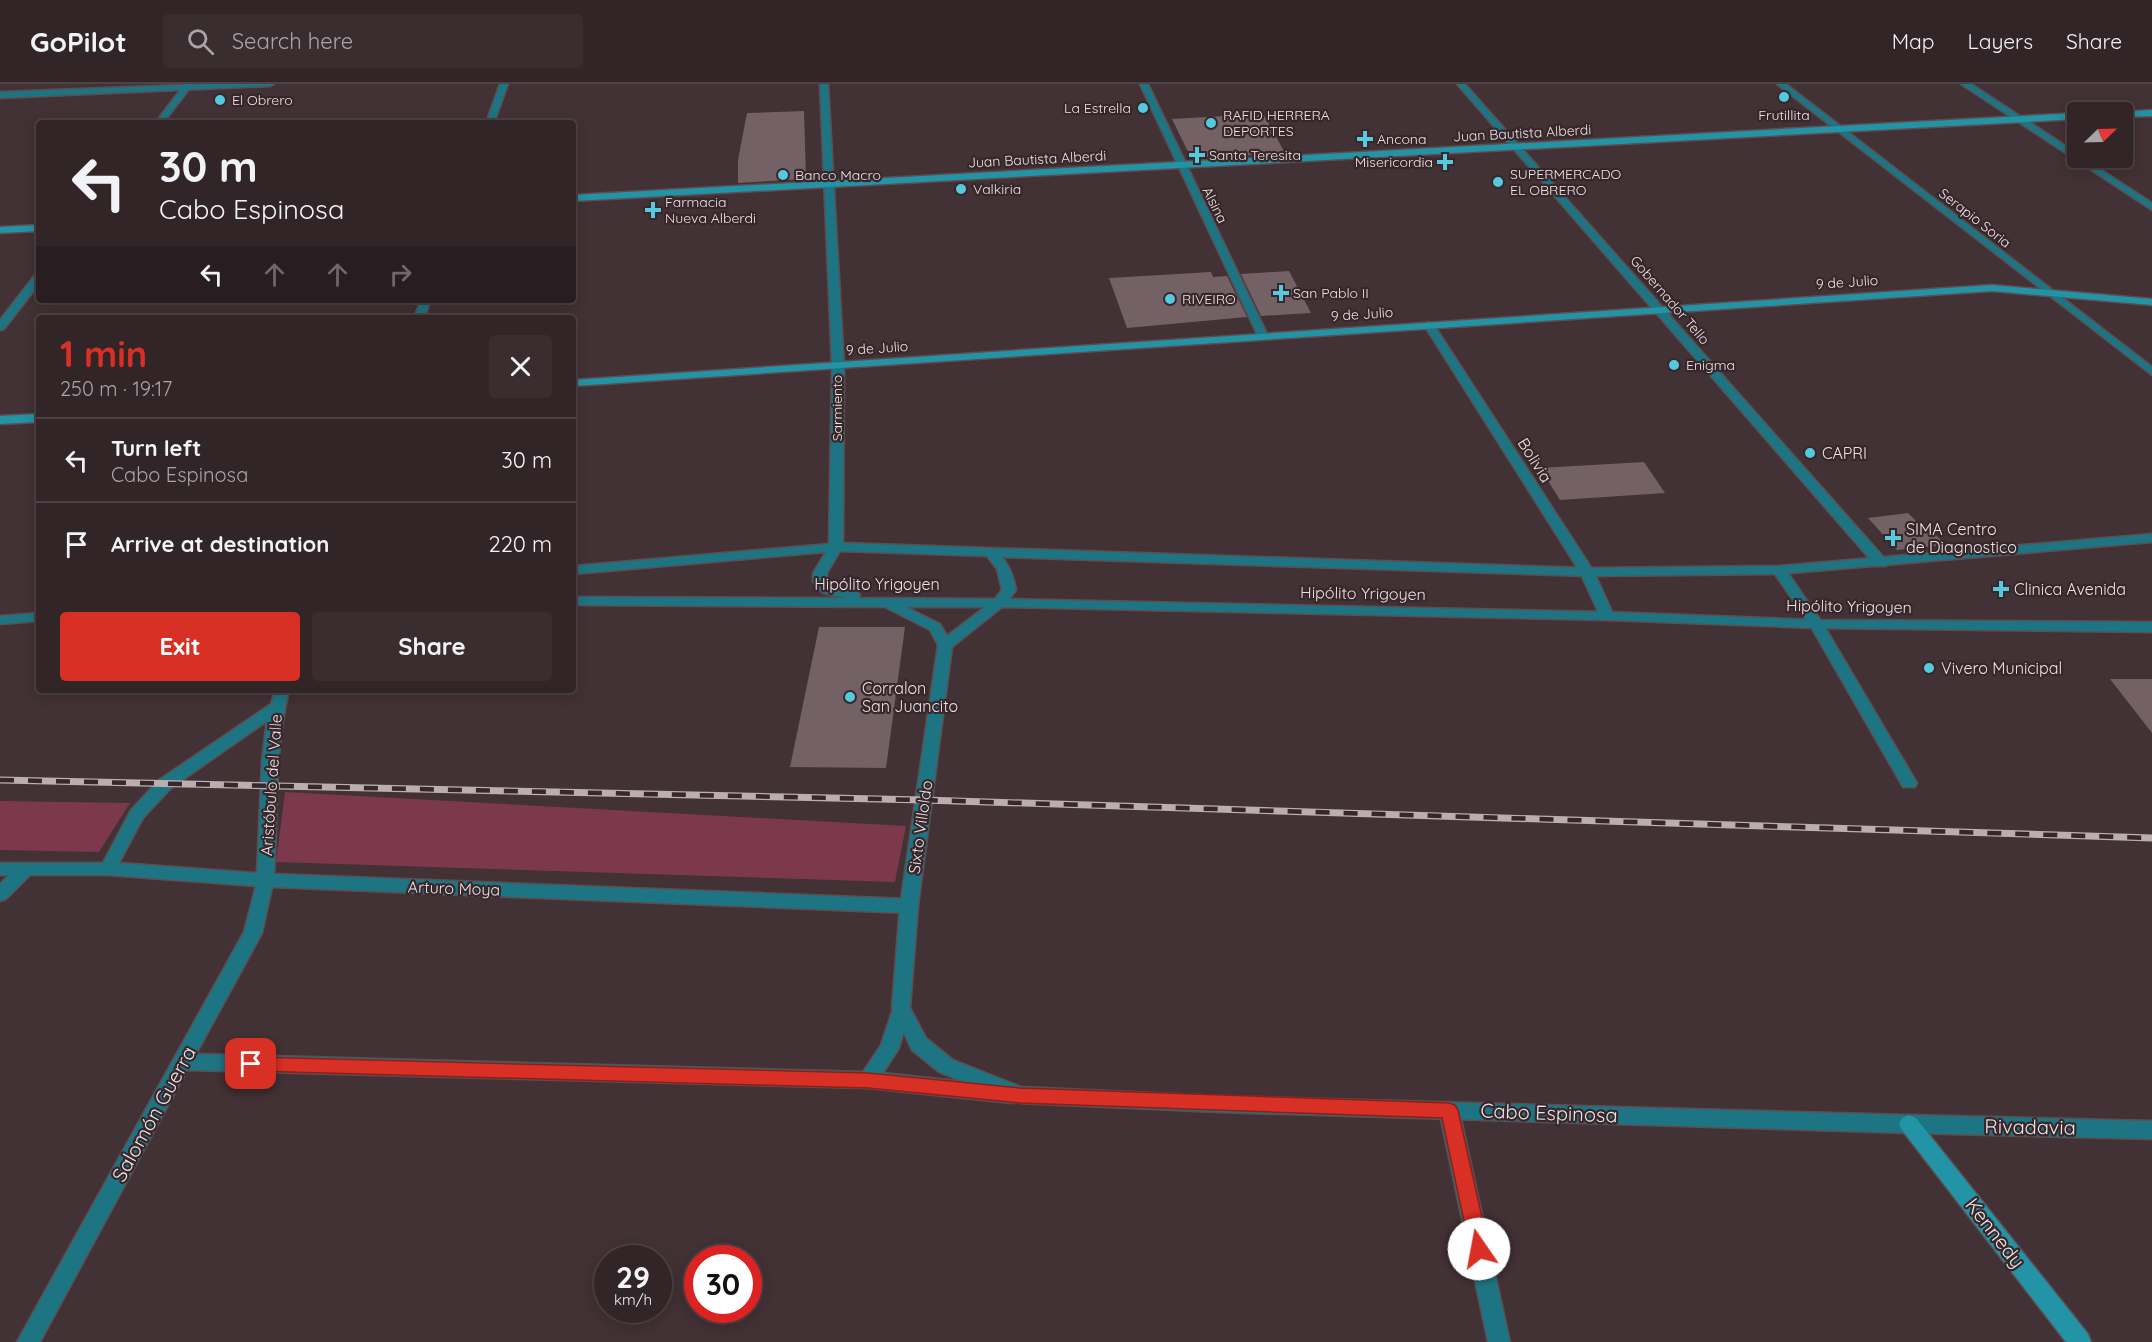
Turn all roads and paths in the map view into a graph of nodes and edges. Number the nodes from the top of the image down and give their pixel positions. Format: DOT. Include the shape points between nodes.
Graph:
graph roads {
  1 [pos="270,84"];
  2 [pos="504,84"];
  3 [pos="824,84"];
  4 [pos="1144,84"];
  5 [pos="1461,84"];
  6 [pos="1781,84"];
  7 [pos="1965,84"];
  8 [pos="187,86"];
  9 [pos="0,95"];
  10 [pos="2152,112"];
  11 [pos="2133,113"];
  12 [pos="2067,117"];
  13 [pos="2018,119"];
  14 [pos="161,120"];
  15 [pos="491,120"];
  16 [pos="1837,128"];
  17 [pos="1516,147"];
  18 [pos="1181,165"];
  19 [pos="828,184"];
  20 [pos="576,198"];
  21 [pos="2152,207"];
  22 [pos="36,228"];
  23 [pos="0,230"];
  24 [pos="36,281"];
  25 [pos="2049,293"];
  26 [pos="2152,302"];
  27 [pos="1659,310"];
  28 [pos="1429,324"];
  29 [pos="0,327"];
  30 [pos="1263,336"];
  31 [pos="838,366"];
  32 [pos="2152,372"];
  33 [pos="576,383"];
  34 [pos="36,418"];
  35 [pos="0,420"];
  36 [pos="2152,538"];
  37 [pos="836,547"];
  38 [pos="991,552"];
  39 [pos="1881,563"];
  40 [pos="576,570"];
  41 [pos="1779,570"];
  42 [pos="1587,572"];
  43 [pos="576,601"];
  44 [pos="882,602"];
  45 [pos="999,603"];
  46 [pos="1607,616"];
  47 [pos="36,617"];
  48 [pos="0,620"];
  49 [pos="1816,624"];
  50 [pos="2152,627"];
  51 [pos="945,645"];
  52 [pos="281,693"];
  53 [pos="276,708"];
  54 [pos="1910,783"];
  55 [pos="0,869"];
  56 [pos="108,869"];
  57 [pos="25,870"];
  58 [pos="265,880"];
  59 [pos="0,894"];
  60 [pos="909,906"];
  61 [pos="901,1008"];
  62 [pos="182,1062"];
  63 [pos="868,1080"];
  64 [pos="1020,1095"];
  65 [pos="1449,1110"];
  66 [pos="1909,1124"];
  67 [pos="2152,1130"];
  68 [pos="28,1342"];
  69 [pos="1499,1342"];
  70 [pos="2080,1342"];
  1 -- 8 [label="street"];
  2 -- 15 [label="street"];
  3 -- 19 [label="street, Sarmiento"];
  4 -- 18 [label="street, Alsina"];
  5 -- 17 [label="street, Gobernador Tello"];
  6 -- 16 [label="street, Serapio Soria"];
  7 -- 13 [label="street"];
  8 -- 9 [label="street"];
  8 -- 14 [label="street"];
  10 -- 11 [label="main road"];
  12 -- 13 [label="main road, Juan Bautista Alberdi"];
  13 -- 16 [label="main road, Juan Bautista Alberdi"];
  13 -- 21 [label="street"];
  16 -- 17 [label="main road, Juan Bautista Alberdi"];
  16 -- 25 [label="street, Serapio Soria"];
  17 -- 18 [label="main road, Juan Bautista Alberdi"];
  17 -- 27 [label="street, Gobernador Tello"];
  18 -- 19 [label="main road, Juan Bautista Alberdi"];
  18 -- 30 [label="street, Alsina"];
  19 -- 20 [label="main road, Juan Bautista Alberdi"];
  19 -- 31 [label="street, Sarmiento"];
  22 -- 23 [label="main road"];
  24 -- 29 [label="street"];
  25 -- 26 [label="main road, 9 de Julio"];
  25 -- 27 [label="main road, 9 de Julio" via="1992,288"];
  25 -- 32 [label="street, Serapio Soria"];
  27 -- 28 [label="main road, 9 de Julio"];
  27 -- 39 [label="street, Gobernador Tello"];
  28 -- 30 [label="main road, 9 de Julio"];
  28 -- 42 [label="street, Bolivia"];
  30 -- 31 [label="main road, 9 de Julio"];
  31 -- 33 [label="main road, 9 de Julio"];
  31 -- 37 [label="street, Sarmiento"];
  34 -- 35 [label="main road"];
  36 -- 39 [label="street, Hipólito Yrigoyen"];
  37 -- 38 [label="street, Hipólito Yrigoyen"];
  37 -- 40 [label="street, Hipólito Yrigoyen"];
  37 -- 44 [label="street" via="820,573 820,582 828,590"];
  38 -- 42 [label="street, Hipólito Yrigoyen"];
  38 -- 45 [label="street" via="1007,575 1009,590"];
  39 -- 41 [label="street, Hipólito Yrigoyen"];
  41 -- 42 [label="street, Hipólito Yrigoyen"];
  41 -- 49 [label="street"];
  42 -- 46 [label="street, Bolivia"];
  43 -- 44 [label="street, Hipólito Yrigoyen"];
  44 -- 45 [label="street, Hipólito Yrigoyen"];
  44 -- 51 [label="street" via="934,627"];
  45 -- 46 [label="street, Hipólito Yrigoyen"];
  45 -- 51 [label="street"];
  46 -- 49 [label="street, Hipólito Yrigoyen"];
  47 -- 48 [label="street"];
  49 -- 50 [label="street, Hipólito Yrigoyen"];
  49 -- 54 [label="street"];
  51 -- 60 [label="street, Sixto Villoldo"];
  52 -- 53 [label="street, Aristóbulo del Valle"];
  53 -- 56 [label="street" via="165,784 136,814"];
  53 -- 58 [label="street, Aristóbulo del Valle"];
  55 -- 57 [label="street, Arturo Moya"];
  56 -- 57 [label="street, Arturo Moya"];
  56 -- 58 [label="street, Arturo Moya"];
  57 -- 59 [label="street"];
  58 -- 60 [label="street, Arturo Moya"];
  58 -- 62 [label="street, Salomón Guerra" via="253,933"];
  60 -- 61 [label="street, Sixto Villoldo"];
  61 -- 63 [label="street, Sixto Villoldo" via="890,1048"];
  61 -- 64 [label="street" via="919,1044 946,1066"];
  62 -- 63 [label="street, Cabo Espinosa"];
  62 -- 68 [label="street, Salomón Guerra"];
  63 -- 64 [label="street, Cabo Espinosa"];
  64 -- 65 [label="street, Cabo Espinosa"];
  65 -- 66 [label="street, Cabo Espinosa"];
  65 -- 69 [label="street"];
  66 -- 67 [label="street, Rivadavia"];
  66 -- 70 [label="main road, Kennedy"];
}
